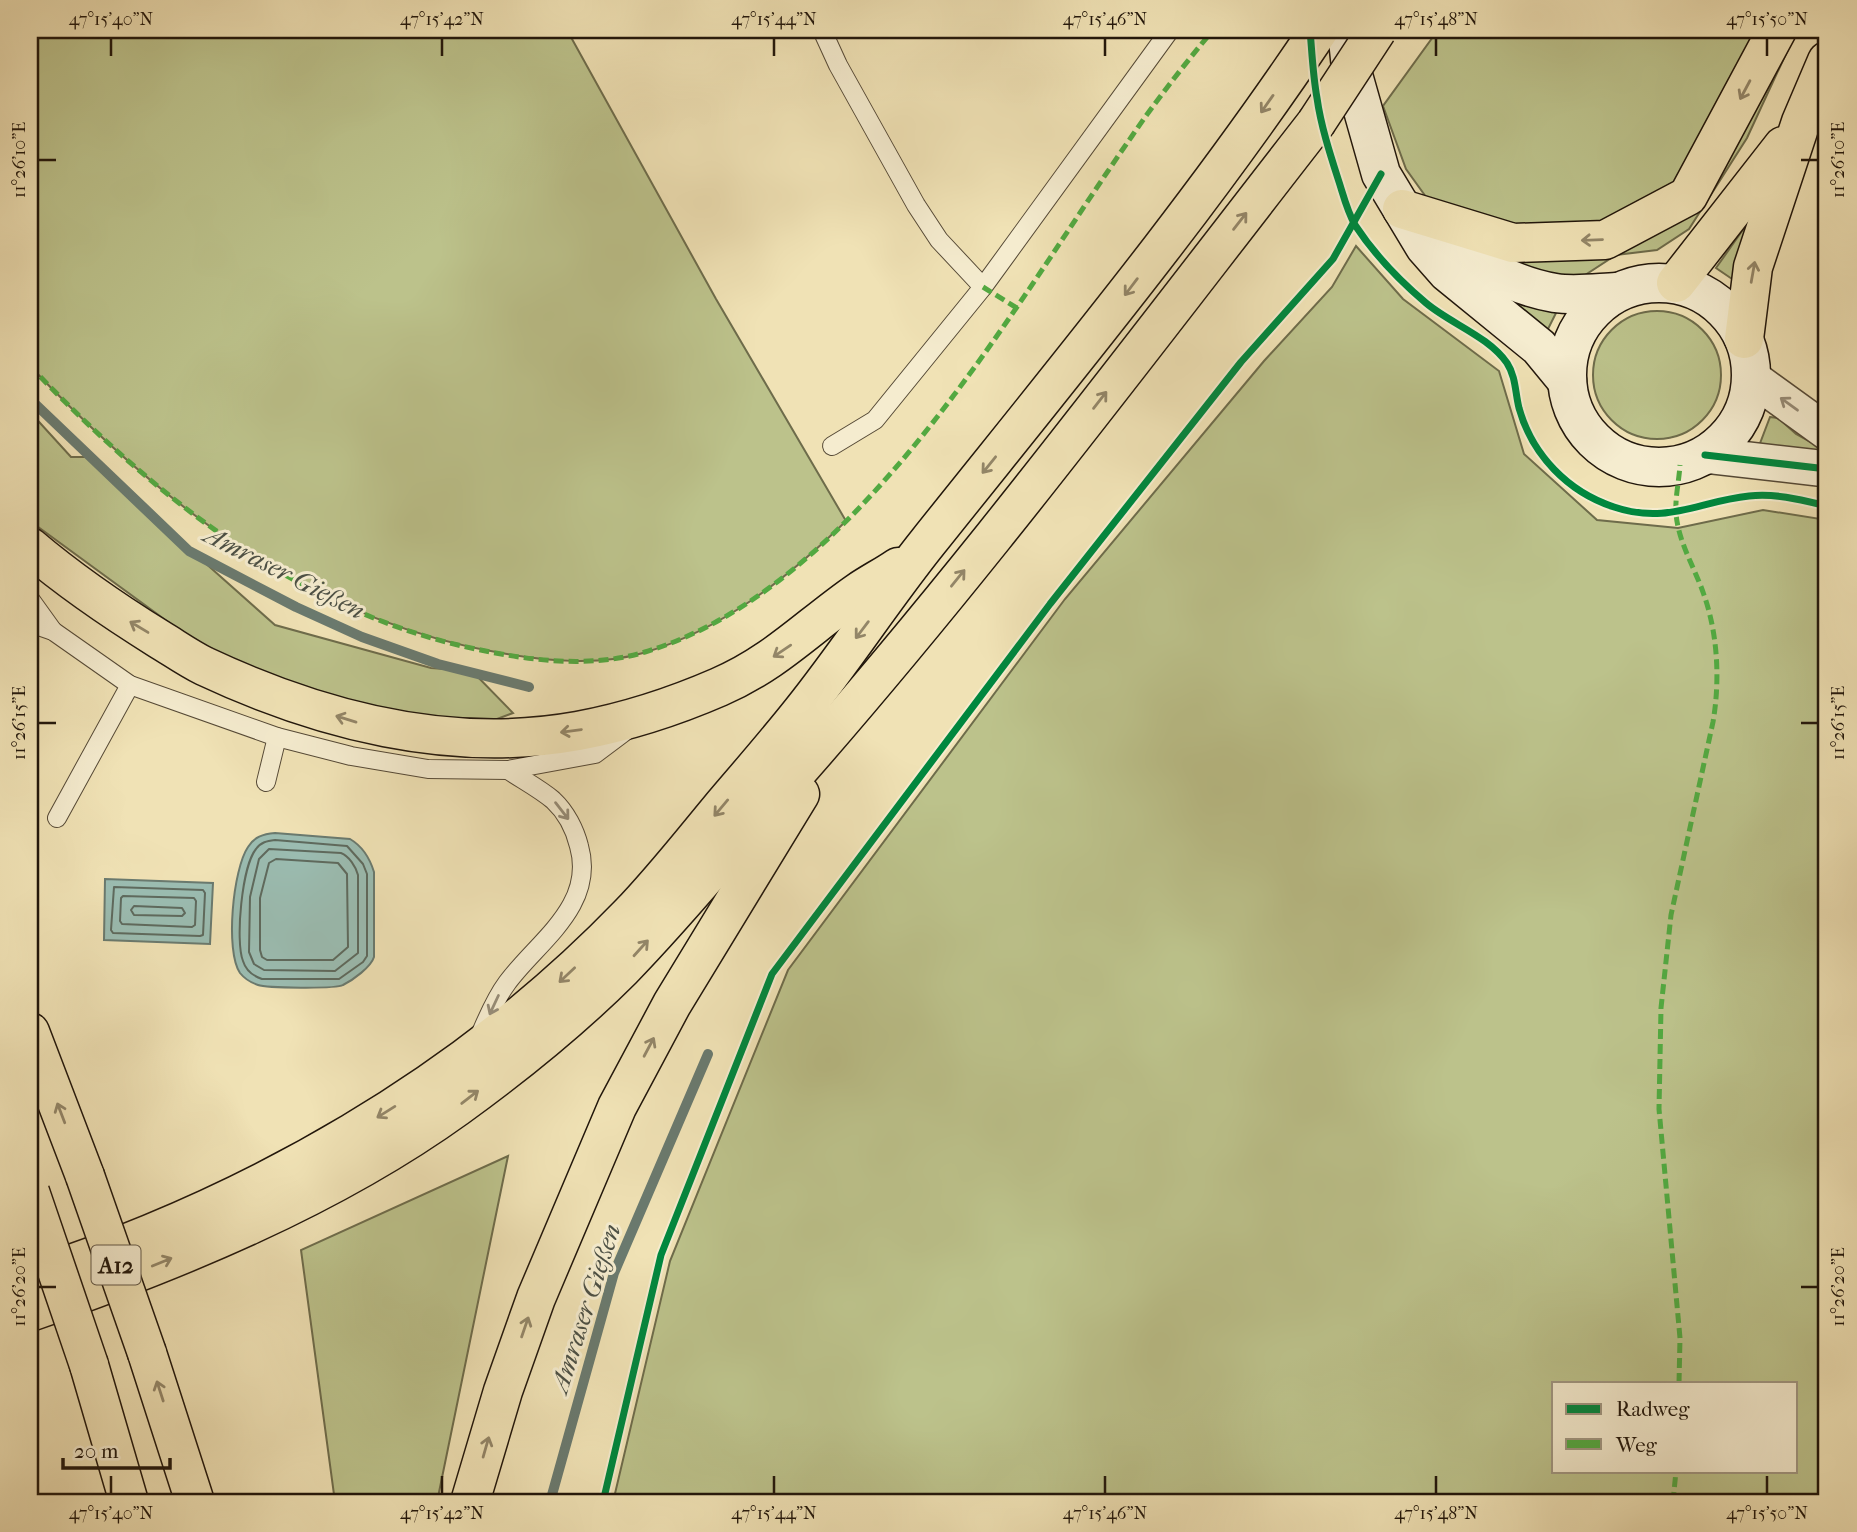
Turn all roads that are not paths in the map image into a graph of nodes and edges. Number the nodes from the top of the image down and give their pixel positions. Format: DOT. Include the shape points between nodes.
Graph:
graph roads {
  1 [pos="822,30"];
  2 [pos="1170,30"];
  3 [pos="1347,30"];
  4 [pos="1377,30"];
  5 [pos="1777,30"];
  6 [pos="1313,39"];
  7 [pos="1827,61"];
  8 [pos="1801,122"];
  9 [pos="1402,209"];
  10 [pos="1676,283"];
  11 [pos="983,287"];
  12 [pos="1616,292"];
  13 [pos="1744,339"];
  14 [pos="1751,377"];
  15 [pos="1567,381"];
  16 [pos="1827,432"];
  17 [pos="832,446"];
  18 [pos="1705,455"];
  19 [pos="1827,469"];
  20 [pos="30,547"];
  21 [pos="918,555"];
  22 [pos="30,599"];
  23 [pos="30,623"];
  24 [pos="53,631"];
  25 [pos="130,685"];
  26 [pos="646,715"];
  27 [pos="844,720"];
  28 [pos="277,737"];
  29 [pos="508,770"];
  30 [pos="266,782"];
  31 [pos="57,818"];
  32 [pos="30,1032"];
  33 [pos="472,1054"];
  34 [pos="30,1192"];
  35 [pos="30,1278"];
  36 [pos="30,1312"];
  37 [pos="129,1502"];
  38 [pos="195,1502"];
  39 [pos="470,1502"];
  1 -- 11 [label="lane" via="916,205 939,240"];
  2 -- 11 [label="lane"];
  3 -- 9 [label="main road" via="1351,68 1381,174"];
  27 -- 4 [label="main road, one-way, bridge" via="1316,123"];
  5 -- 9 [label="main road, one-way" via="1688,196 1605,240 1513,243"];
  6 -- 21 [label="main road, one-way" via="1225,163"];
  7 -- 8 [label="main road"];
  8 -- 10 [label="main road"];
  13 -- 8 [label="main road, one-way" via="1753,267"];
  9 -- 12 [label="main road" via="1452,247 1511,280 1558,293"];
  9 -- 15 [label="main road" via="1447,272 1539,347"];
  10 -- 12 [label="main road" via="1645,282"];
  10 -- 13 [label="main road" via="1715,301 1731,316"];
  11 -- 17 [label="lane" via="875,420"];
  12 -- 15 [label="main road" via="1592,310 1574,335"];
  13 -- 14 [label="main road"];
  16 -- 14 [label="street, one-way"];
  14 -- 18 [label="main road" via="1741,417 1726,439"];
  15 -- 18 [label="main road" via="1578,421 1597,444 1622,460 1651,468 1680,465"];
  18 -- 19 [label="street"];
  26 -- 20 [label="main road, one-way" via="577,731 505,738 435,735 363,724 282,699 202,665 114,612"];
  21 -- 26 [label="main road, one-way" via="857,593 757,668"];
  21 -- 33 [label="main road, one-way" via="803,710 665,876 557,984"];
  22 -- 24 [label="lane"];
  23 -- 24 [label="lane"];
  24 -- 25 [label="lane"];
  25 -- 28 [label="lane"];
  25 -- 31 [label="lane"];
  26 -- 29 [label="lane" via="595,754"];
  36 -- 27 [label="main road, one-way" via="271,1214 337,1181 455,1109 570,1018 623,967"];
  39 -- 27 [label="main road, one-way" via="536,1298 617,1107 671,1004"];
  28 -- 29 [label="lane" via="428,769"];
  28 -- 30 [label="lane"];
  29 -- 33 [label="lane, one-way" via="554,801 570,822 581,852 580,883 561,923 498,995"];
  38 -- 32 [label="main road, A12, one-way, bridge" via="85,1176"];
  33 -- 35 [label="main road, one-way" via="376,1119 249,1188 77,1263"];
  34 -- 37 [label="main road, A12, bridge" via="89,1365"];
}
